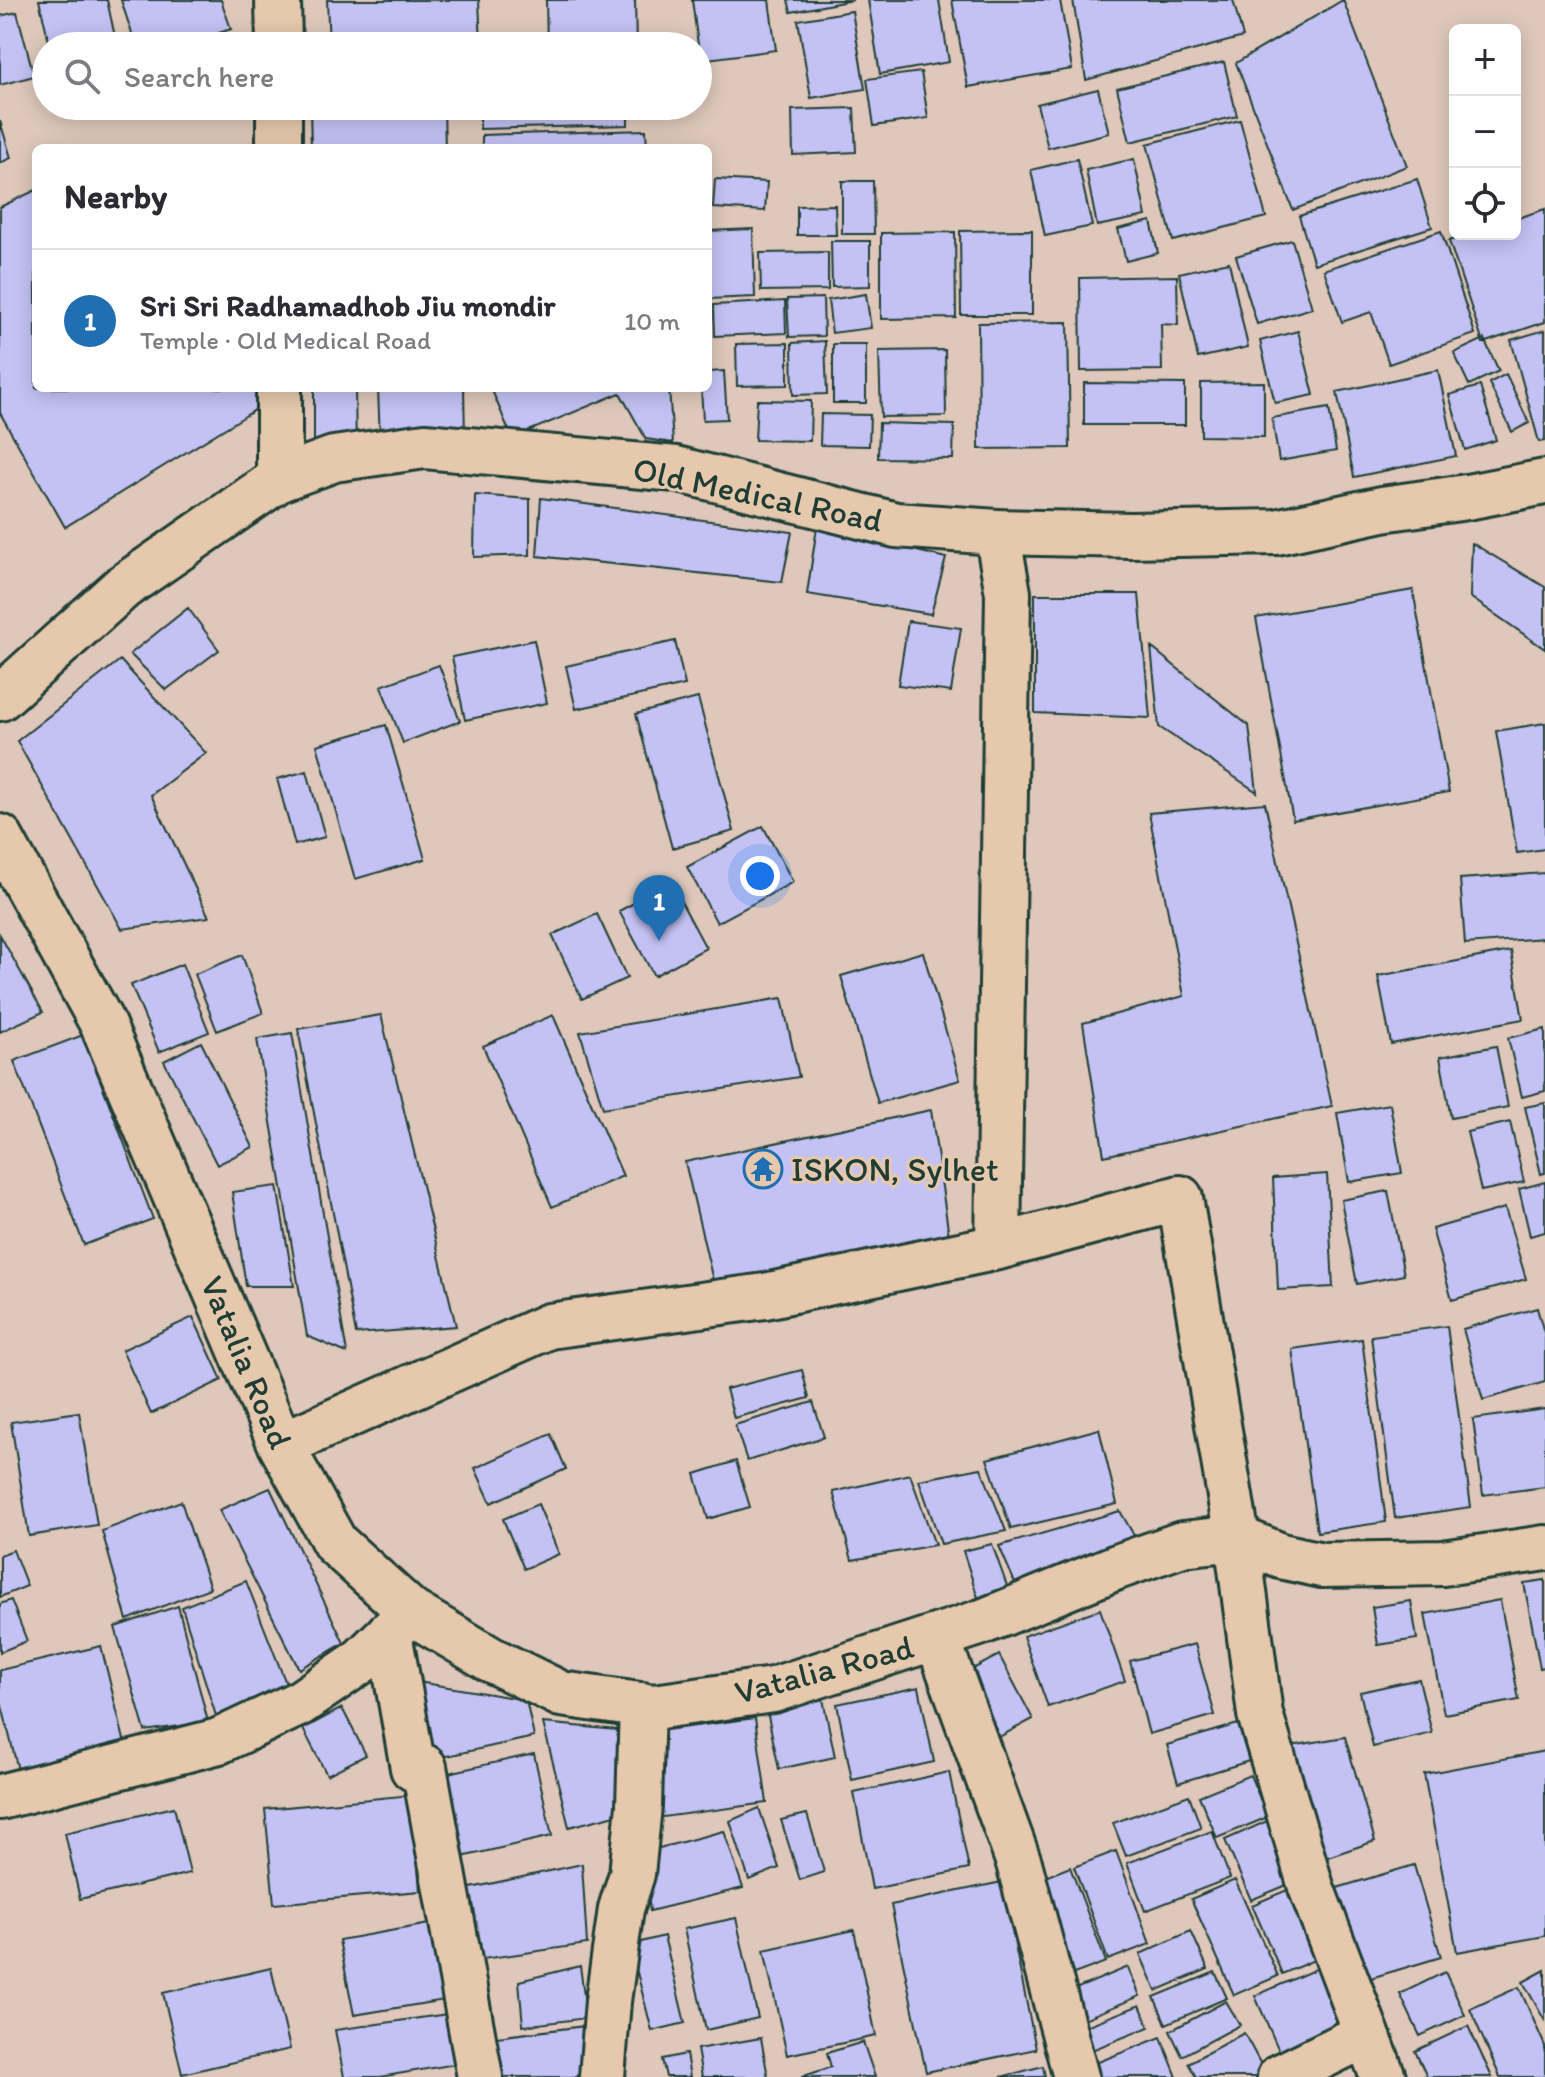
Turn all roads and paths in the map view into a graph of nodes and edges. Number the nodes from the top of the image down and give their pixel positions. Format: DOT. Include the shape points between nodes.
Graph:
graph roads {
  1 [pos="278,0"];
  2 [pos="279,32"];
  3 [pos="279,120"];
  4 [pos="279,144"];
  5 [pos="279,392"];
  6 [pos="279,479"];
  7 [pos="1544,488"];
  8 [pos="997,532"];
  9 [pos="0,698"];
  10 [pos="0,837"];
  11 [pos="998,1247"];
  12 [pos="281,1445"];
  13 [pos="1237,1538"];
  14 [pos="1545,1548"];
  15 [pos="400,1623"];
  16 [pos="937,1637"];
  17 [pos="642,1705"];
  18 [pos="0,1797"];
  19 [pos="1367,2034"];
  20 [pos="480,2077"];
  21 [pos="602,2077"];
  22 [pos="1076,2077"];
  23 [pos="1280,2077"];
  24 [pos="1383,2077"];
  1 -- 2 [label="street"];
  3 -- 4 [label="street"];
  5 -- 6 [label="street"];
  6 -- 8 [label="street, Old Medical Road" via="334,459 425,446 676,469 896,525"];
  6 -- 9 [label="street, Old Medical Road" via="123,587"];
  7 -- 8 [label="street, Old Medical Road" via="1382,509 1276,532"];
  8 -- 11 [label="street" via="1008,593"];
  10 -- 12 [label="street, Vatalia Road" via="102,1023"];
  11 -- 12 [label="street" via="765,1296 549,1326"];
  11 -- 13 [label="street" via="1180,1198"];
  12 -- 15 [label="street, Vatalia Road" via="335,1543"];
  13 -- 14 [label="street, Vatalia Road" via="1322,1565 1443,1563"];
  13 -- 16 [label="street, Vatalia Road" via="1182,1544"];
  13 -- 19 [label="street" via="1260,1714 1311,1887"];
  15 -- 17 [label="street, Vatalia Road" via="561,1694"];
  15 -- 18 [label="street" via="361,1661 300,1703 219,1741"];
  15 -- 20 [label="street" via="413,1768 424,1767"];
  16 -- 17 [label="street, Vatalia Road" via="773,1690"];
  16 -- 22 [label="street" via="1019,1863"];
  17 -- 21 [label="street" via="632,1874 621,1909"];
  19 -- 23 [label="street"];
  19 -- 24 [label="street"];
}
